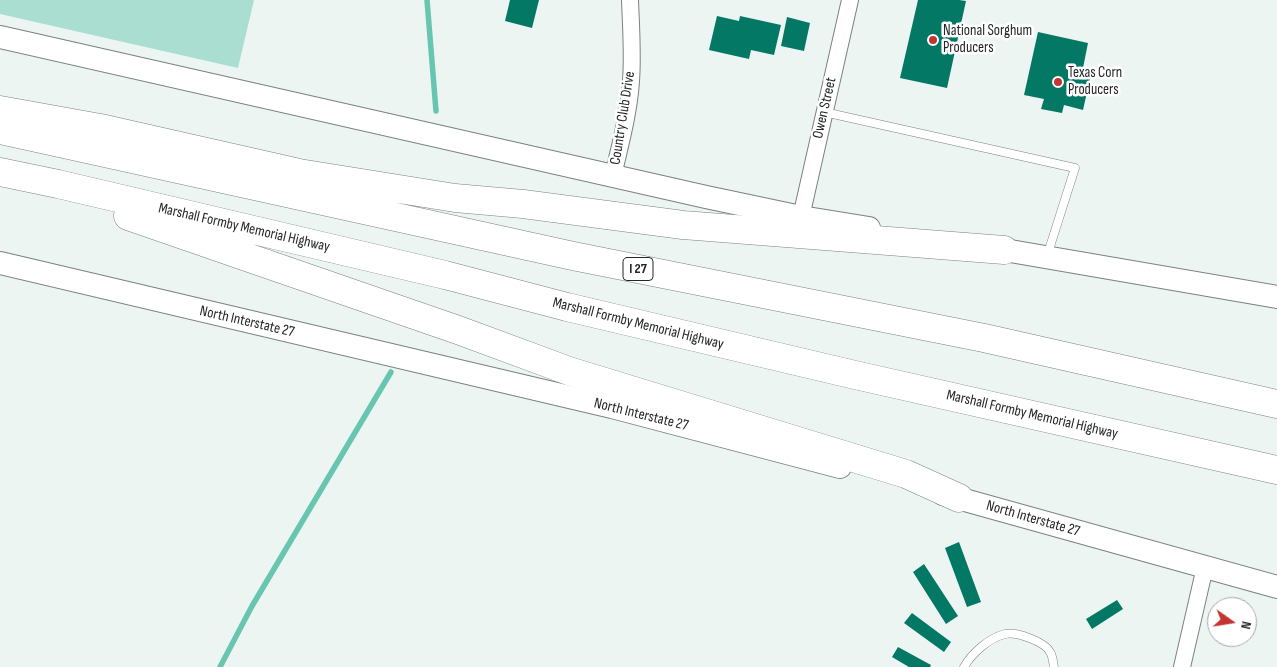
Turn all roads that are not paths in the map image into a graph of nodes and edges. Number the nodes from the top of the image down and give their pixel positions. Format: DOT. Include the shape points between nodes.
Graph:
graph roads {
  1 [pos="630,0"];
  2 [pos="850,0"];
  3 [pos="0,37"];
  4 [pos="0,110"];
  5 [pos="824,112"];
  6 [pos="0,130"];
  7 [pos="0,172"];
  8 [pos="613,176"];
  9 [pos="58,184"];
  10 [pos="801,217"];
  11 [pos="1004,250"];
  12 [pos="1047,258"];
  13 [pos="0,263"];
  14 [pos="1277,297"];
  15 [pos="1277,404"];
  16 [pos="1277,470"];
  17 [pos="959,498"];
  18 [pos="1205,567"];
  19 [pos="1277,587"];
  20 [pos="964,667"];
  21 [pos="1054,667"];
  22 [pos="1182,667"];
  1 -- 8 [label="street, Country Club Drive" via="631,82"];
  2 -- 5 [label="street, Owen Street"];
  3 -- 8 [label="main road"];
  4 -- 11 [label="highway" via="109,130 299,173 455,198 683,224"];
  5 -- 10 [label="street, Owen Street"];
  5 -- 12 [label="lane" via="1075,168"];
  6 -- 15 [label="highway, I 27" via="573,256 984,338"];
  7 -- 9 [label="highway, Marshall Formby Memorial Highway"];
  8 -- 10 [label="main road"];
  9 -- 16 [label="highway, Marshall Formby Memorial Highway" via="855,375"];
  9 -- 17 [label="highway" via="138,220 569,371 906,474"];
  10 -- 11 [label="main road"];
  11 -- 12 [label="main road"];
  12 -- 14 [label="main road"];
  13 -- 17 [label="main road, North Interstate 27" via="612,407"];
  17 -- 18 [label="main road, North Interstate 27"];
  18 -- 19 [label="main road, North Interstate 27"];
  18 -- 22 [label="street"];
  20 -- 21 [label="lane" via="989,641 1007,633 1036,640 1050,652"];
}
